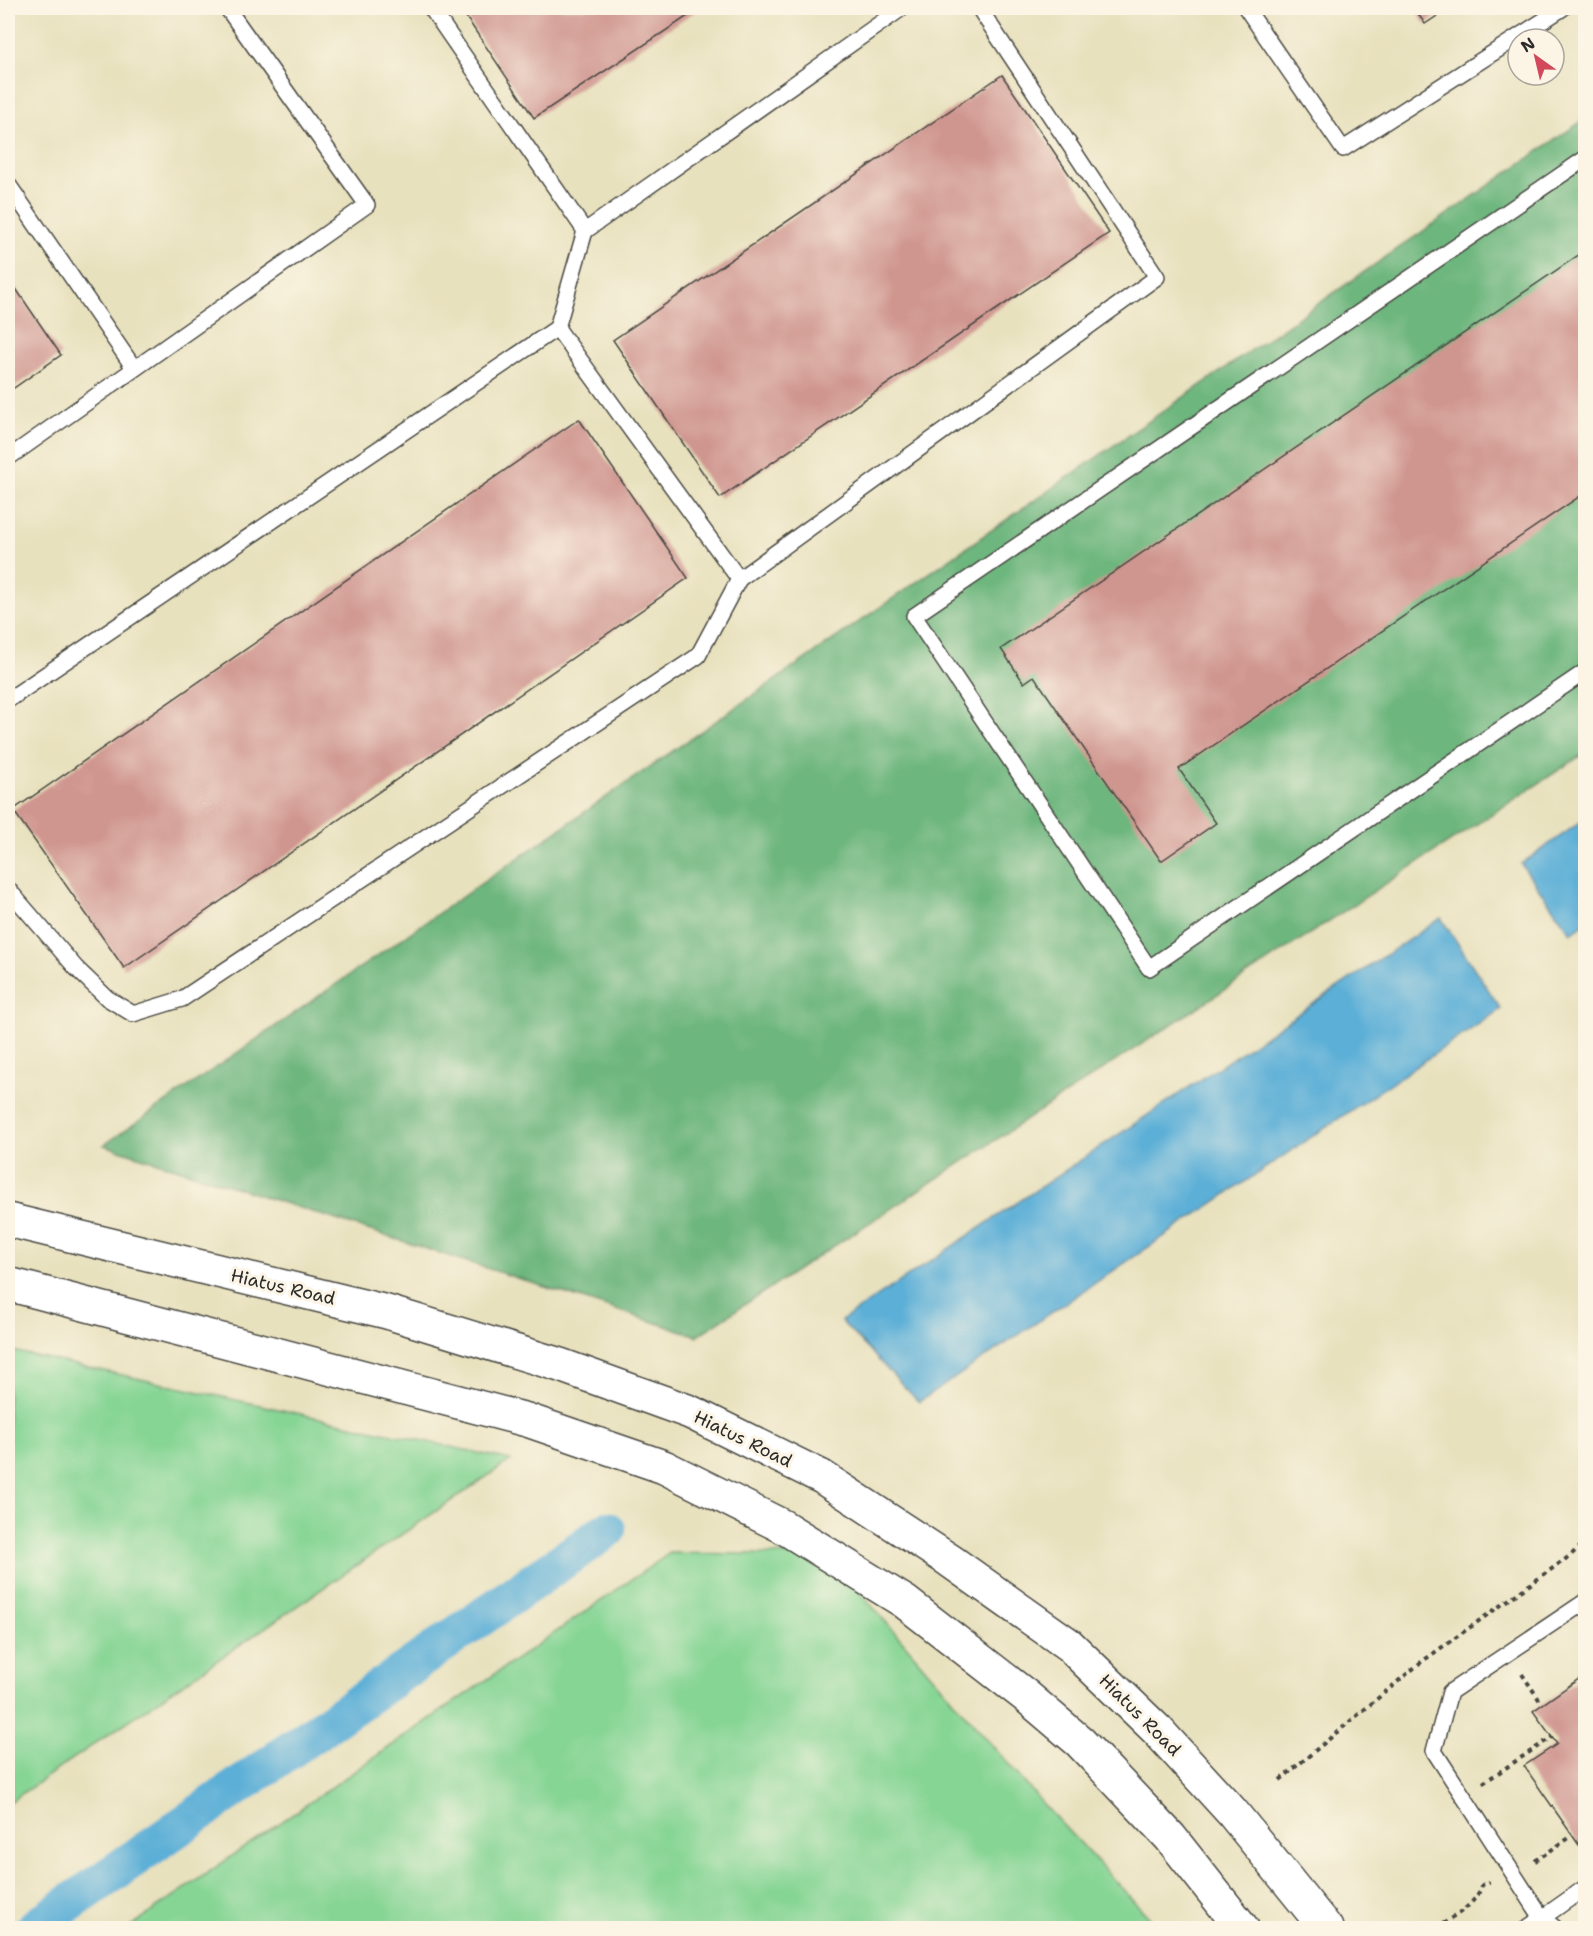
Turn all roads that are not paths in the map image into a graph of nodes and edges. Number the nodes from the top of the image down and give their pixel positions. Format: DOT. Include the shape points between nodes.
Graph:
graph roads {
  1 [pos="227,8"];
  2 [pos="431,8"];
  3 [pos="902,8"];
  4 [pos="979,8"];
  5 [pos="1246,8"];
  6 [pos="1563,8"];
  7 [pos="1586,158"];
  8 [pos="8,184"];
  9 [pos="585,231"];
  10 [pos="557,328"];
  11 [pos="134,368"];
  12 [pos="8,458"];
  13 [pos="739,579"];
  14 [pos="1586,671"];
  15 [pos="8,700"];
  16 [pos="8,889"];
  17 [pos="8,1220"];
  18 [pos="8,1284"];
  19 [pos="1586,1601"];
  20 [pos="1586,1887"];
  21 [pos="1542,1918"];
  22 [pos="1242,1929"];
  23 [pos="1326,1929"];
  24 [pos="1527,1929"];
  25 [pos="1555,1929"];
  1 -- 11 [label="lane" via="367,205"];
  2 -- 9 [label="lane"];
  3 -- 9 [label="lane"];
  4 -- 13 [label="lane" via="1157,277"];
  5 -- 6 [label="lane" via="1343,149"];
  7 -- 14 [label="lane" via="914,616 1149,968"];
  8 -- 11 [label="lane"];
  9 -- 10 [label="lane"];
  10 -- 13 [label="lane"];
  10 -- 15 [label="lane"];
  11 -- 12 [label="lane"];
  13 -- 16 [label="lane" via="698,656 182,999 133,1014 106,998"];
  17 -- 23 [label="main road, Hiatus Road" via="387,1312 560,1365 690,1412 822,1477 1069,1645 1158,1731 1232,1812"];
  18 -- 22 [label="main road" via="528,1420 664,1467 782,1526 905,1602 1080,1742 1170,1836"];
  19 -- 21 [label="lane" via="1450,1692 1434,1750"];
  20 -- 21 [label="lane"];
  21 -- 24 [label="lane"];
  21 -- 25 [label="lane"];
}
